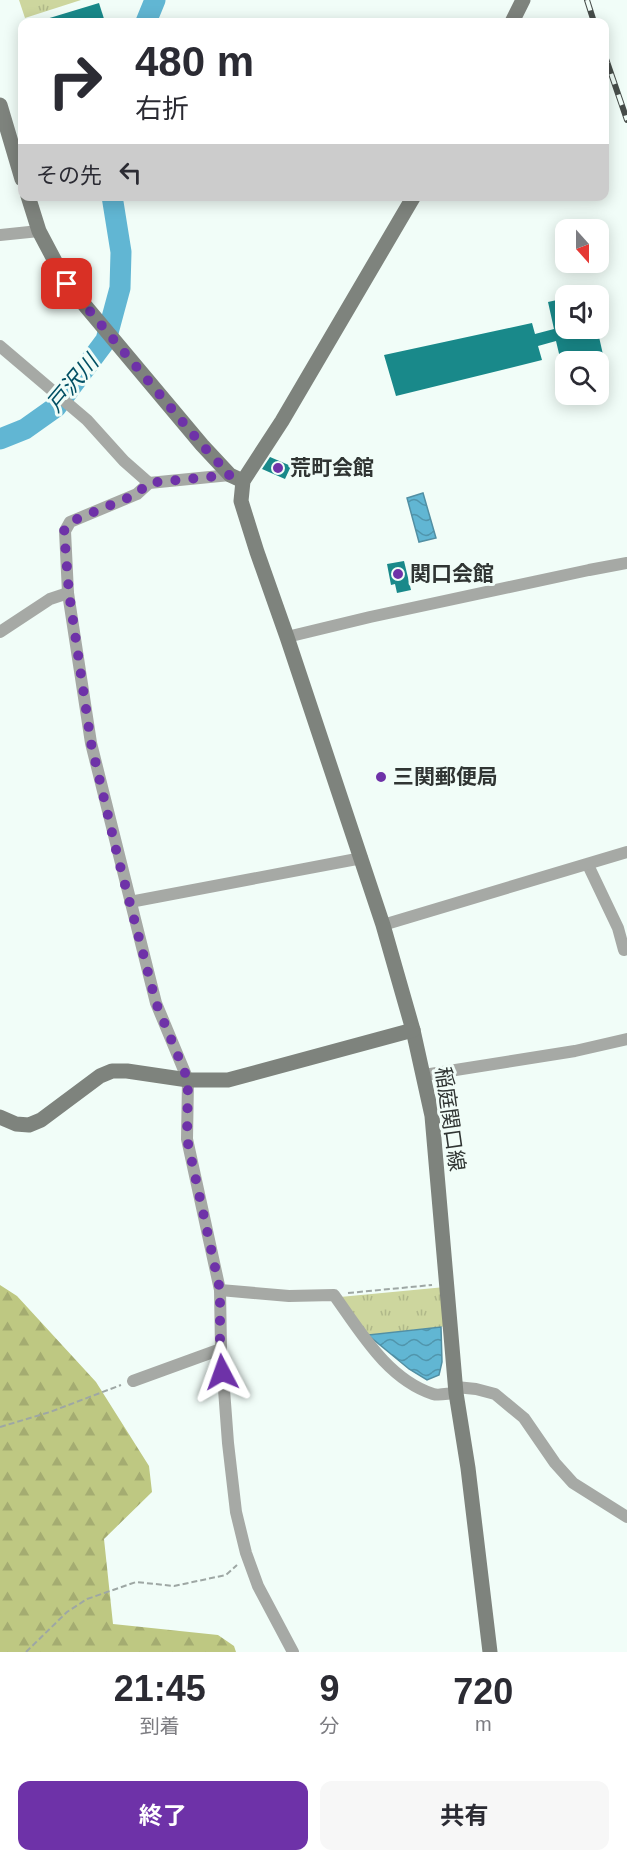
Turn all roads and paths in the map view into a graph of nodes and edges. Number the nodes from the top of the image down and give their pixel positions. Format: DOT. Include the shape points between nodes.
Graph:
graph roads {
  1 [pos="523,0"];
  2 [pos="514,18"];
  3 [pos="0,105"];
  4 [pos="18,166"];
  5 [pos="30,201"];
  6 [pos="411,201"];
  7 [pos="39,231"];
  8 [pos="0,235"];
  9 [pos="0,346"];
  10 [pos="237,478"];
  11 [pos="148,483"];
  12 [pos="627,563"];
  13 [pos="69,593"];
  14 [pos="0,632"];
  15 [pos="287,637"];
  16 [pos="627,852"];
  17 [pos="362,858"];
  18 [pos="588,865"];
  19 [pos="129,902"];
  20 [pos="383,925"];
  21 [pos="624,950"];
  22 [pos="413,1030"];
  23 [pos="627,1039"];
  24 [pos="424,1075"];
  25 [pos="188,1080"];
  26 [pos="0,1117"];
  27 [pos="448,1284"];
  28 [pos="220,1290"];
  29 [pos="334,1295"];
  30 [pos="220,1349"];
  31 [pos="133,1381"];
  32 [pos="456,1390"];
  33 [pos="0,1427"];
  34 [pos="627,1517"];
  35 [pos="246,1553"];
  36 [pos="26,1652"];
  37 [pos="293,1652"];
  38 [pos="490,1652"];
  1 -- 2 [label="street"];
  3 -- 4 [label="street"];
  5 -- 7 [label="street"];
  6 -- 10 [label="street" via="288,411"];
  7 -- 8 [label="street"];
  7 -- 10 [label="street" via="67,284 86,308 202,445"];
  9 -- 11 [label="street" via="87,420"];
  10 -- 11 [label="street"];
  10 -- 15 [label="street, 稲庭関口線" via="256,552"];
  11 -- 13 [label="street" via="137,494 70,522 64,531"];
  12 -- 15 [label="street"];
  13 -- 14 [label="street" via="50,599"];
  13 -- 19 [label="street" via="91,743"];
  15 -- 17 [label="street, 稲庭関口線"];
  16 -- 18 [label="street"];
  17 -- 19 [label="street"];
  17 -- 20 [label="street, 稲庭関口線"];
  18 -- 20 [label="street"];
  18 -- 21 [label="street" via="618,928"];
  19 -- 25 [label="street" via="156,1003"];
  20 -- 22 [label="street, 稲庭関口線"];
  22 -- 24 [label="street, 稲庭関口線"];
  22 -- 25 [label="street" via="228,1080"];
  23 -- 24 [label="street"];
  24 -- 27 [label="street, 稲庭関口線" via="432,1116"];
  25 -- 26 [label="street" via="112,1071 29,1125"];
  25 -- 28 [label="street" via="187,1139"];
  27 -- 29 [label="path"];
  27 -- 32 [label="street, 稲庭関口線"];
  28 -- 29 [label="street"];
  28 -- 30 [label="street"];
  29 -- 32 [label="street" via="390,1368 435,1395"];
  30 -- 31 [label="street"];
  30 -- 35 [label="street" via="236,1512"];
  31 -- 33 [label="path"];
  32 -- 34 [label="street" via="476,1389 495,1394 524,1418 573,1483"];
  32 -- 38 [label="street, 稲庭関口線"];
  35 -- 36 [label="path" via="226,1575 174,1586 136,1582 87,1599 67,1612"];
  35 -- 37 [label="street" via="258,1586"];
}
